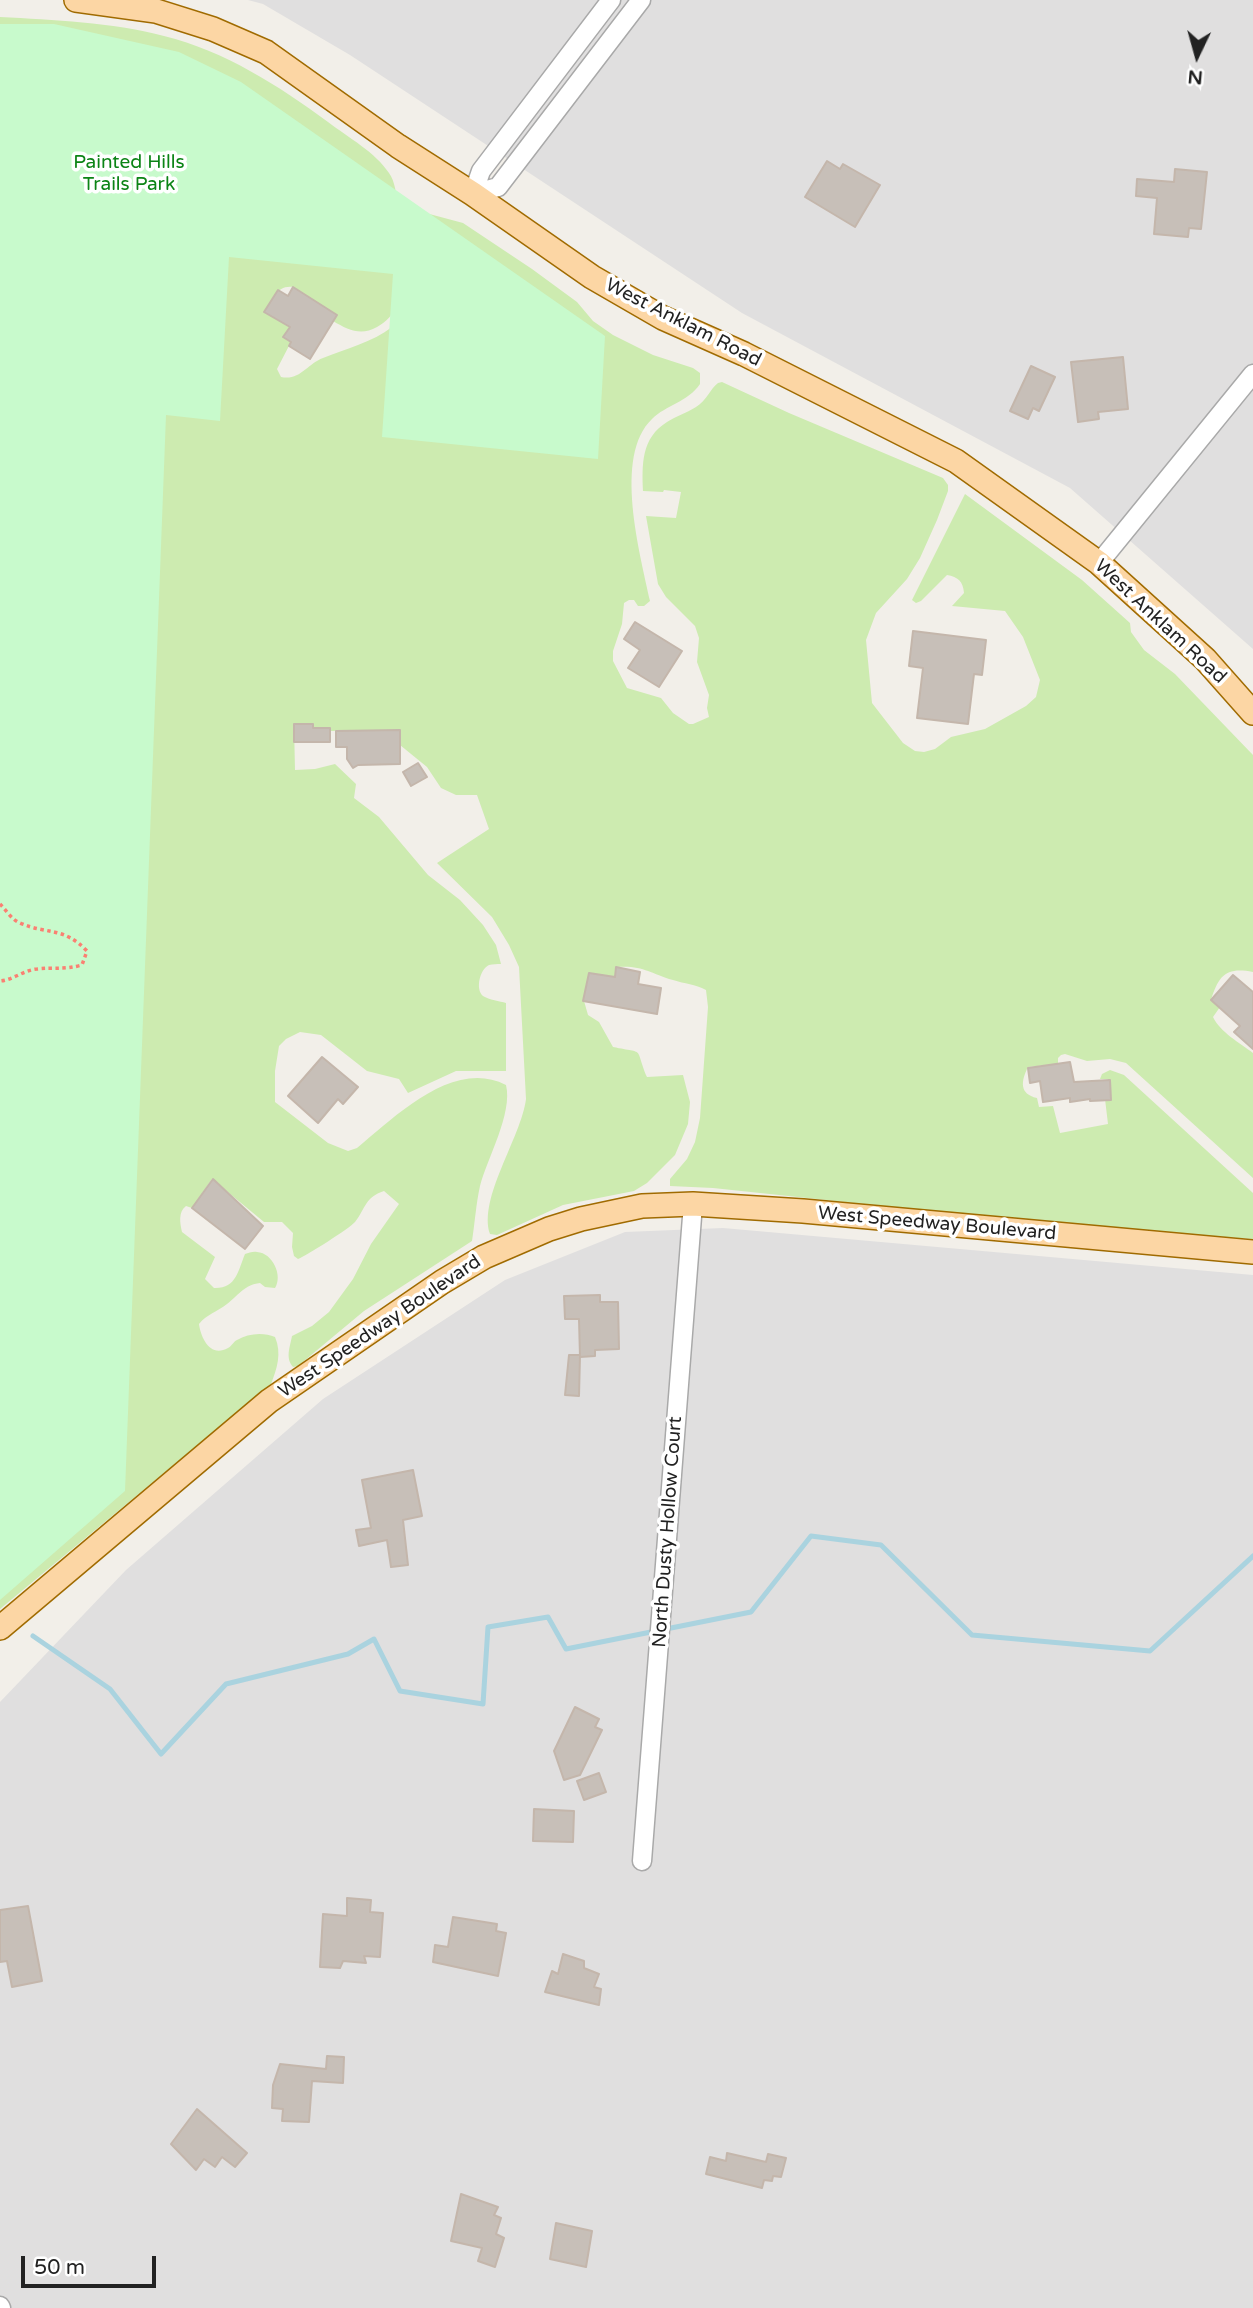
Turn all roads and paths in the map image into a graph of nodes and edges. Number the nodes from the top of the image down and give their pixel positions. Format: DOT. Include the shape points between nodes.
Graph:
graph roads {
  1 [pos="76,0"];
  2 [pos="611,0"];
  3 [pos="641,0"];
  4 [pos="473,194"];
  5 [pos="1253,374"];
  6 [pos="1099,563"];
  7 [pos="1253,713"];
  8 [pos="0,904"];
  9 [pos="0,981"];
  10 [pos="693,1204"];
  11 [pos="1253,1252"];
  12 [pos="0,1629"];
  13 [pos="642,1861"];
  1 -- 4 [label="main road, West Anklam Road" via="156,11 266,52"];
  2 -- 4 [label="street" via="481,171"];
  3 -- 4 [label="street" via="498,187"];
  4 -- 6 [label="main road, West Anklam Road" via="592,277 663,318 956,461"];
  5 -- 6 [label="street"];
  6 -- 7 [label="main road, West Anklam Road" via="1205,659"];
  8 -- 9 [label="path" via="17,922 63,933 87,951 82,965 66,970 34,969"];
  10 -- 11 [label="main road, West Speedway Boulevard"];
  10 -- 12 [label="main road, West Speedway Boulevard" via="642,1206 570,1222 484,1257 443,1282 269,1401"];
  10 -- 13 [label="street, North Dusty Hollow Court"];
}
